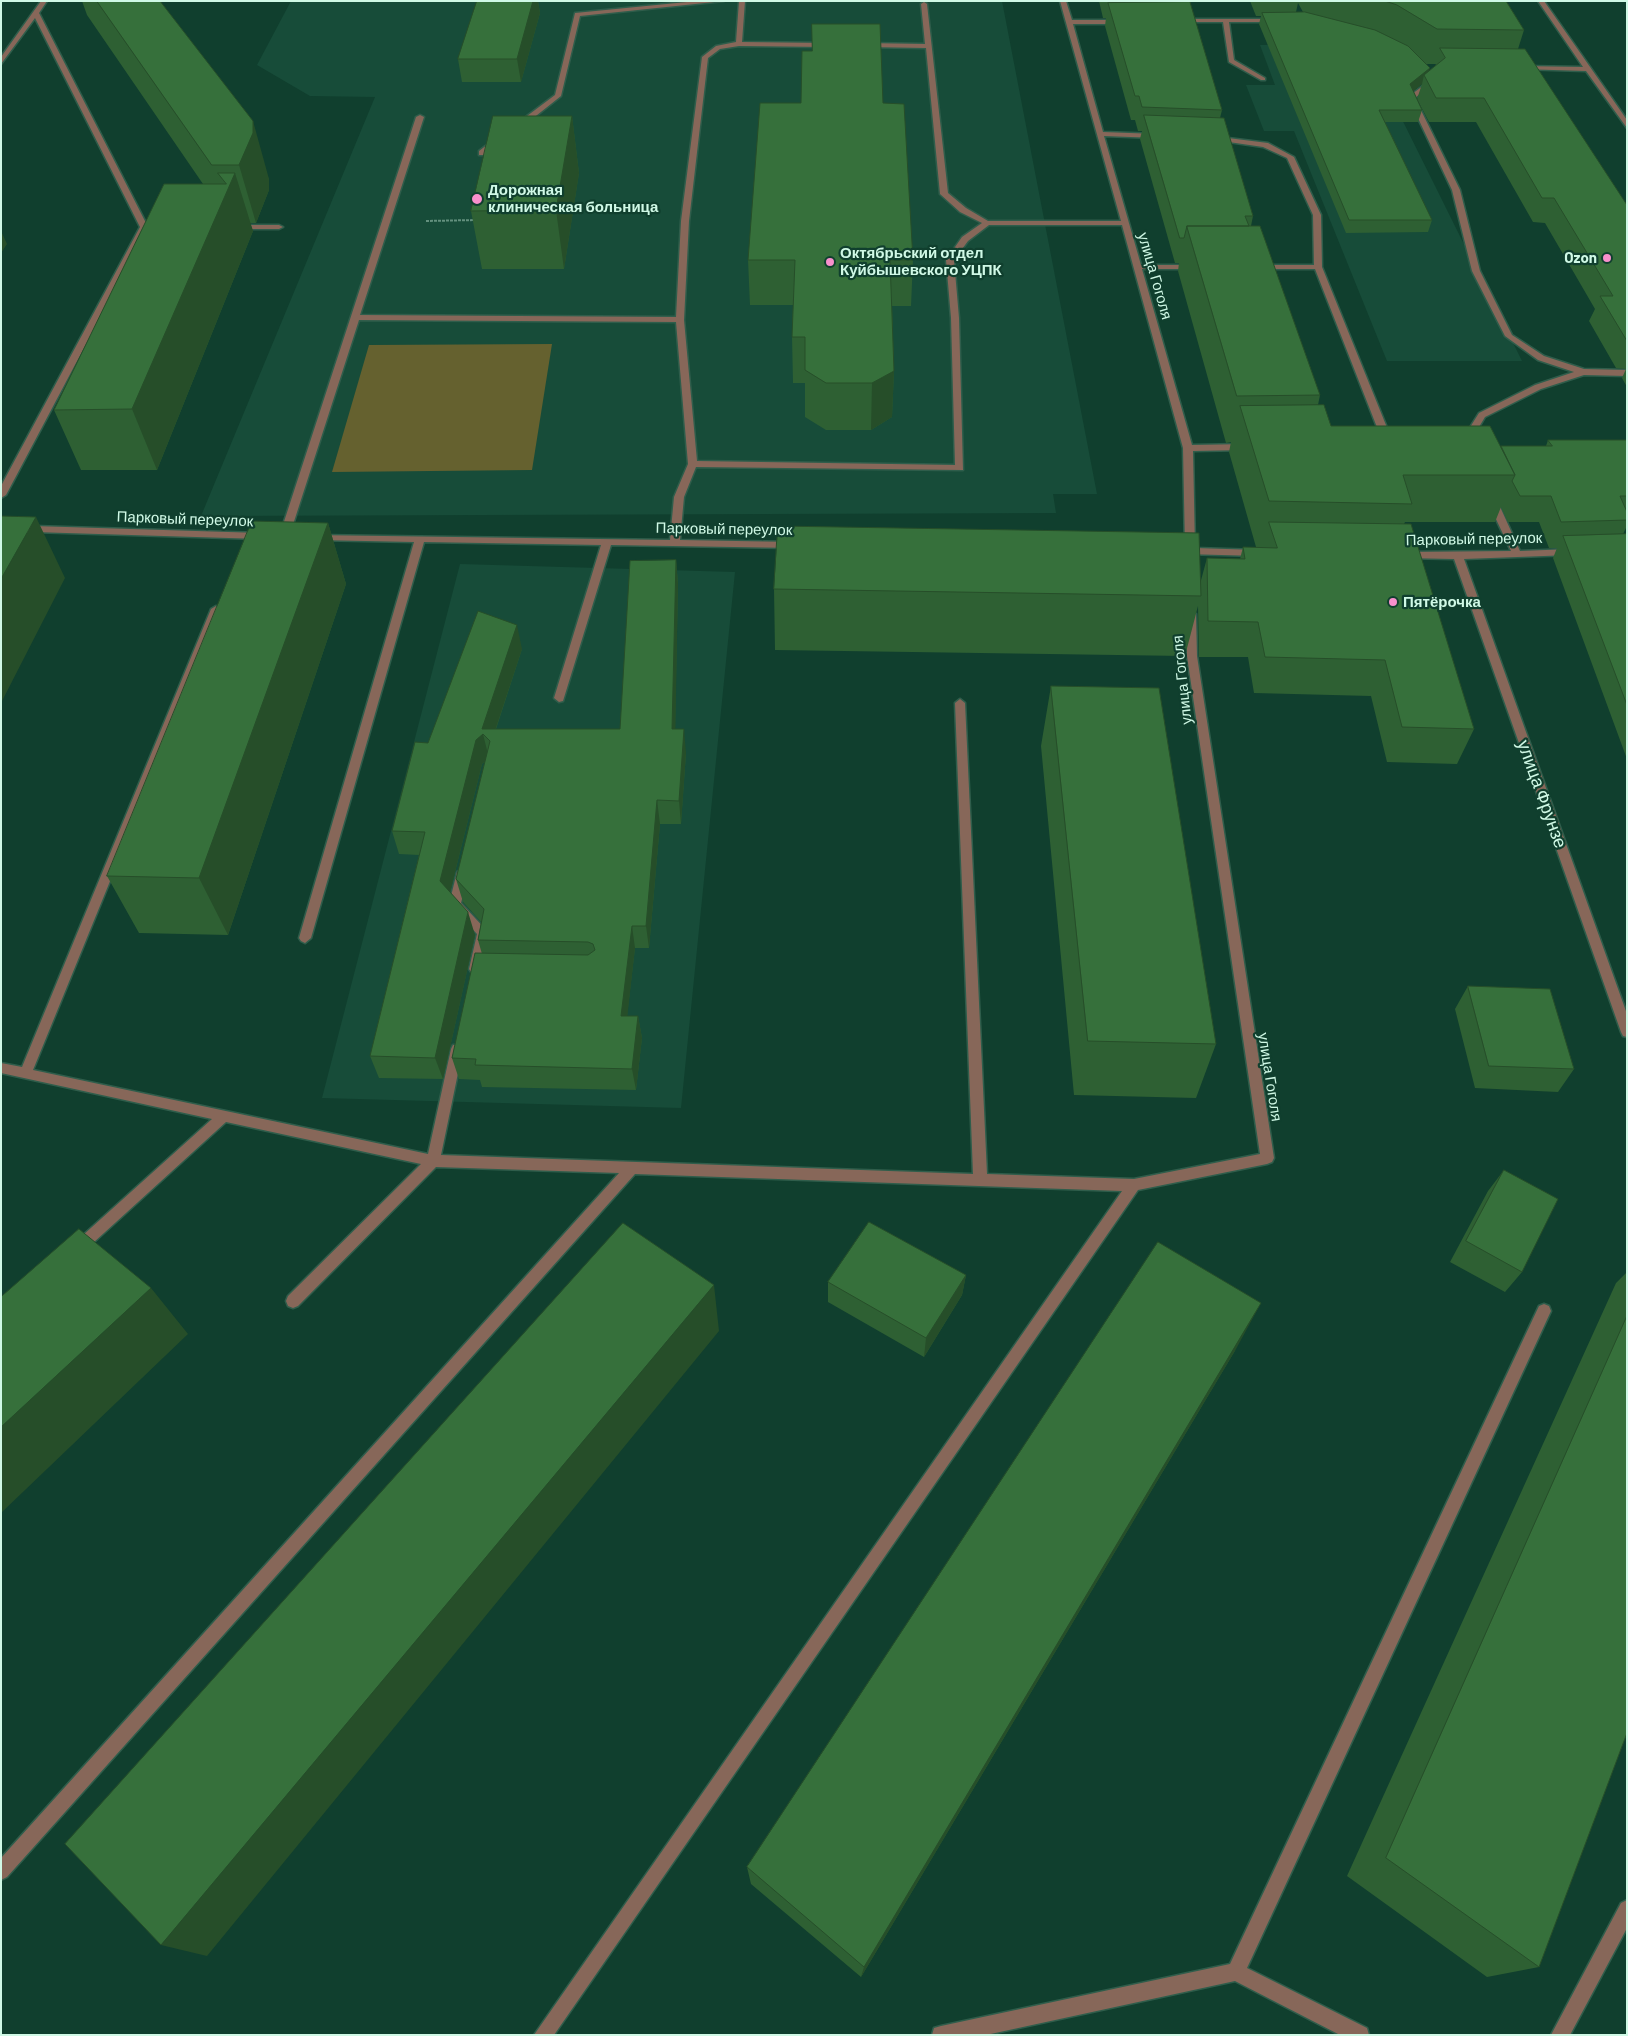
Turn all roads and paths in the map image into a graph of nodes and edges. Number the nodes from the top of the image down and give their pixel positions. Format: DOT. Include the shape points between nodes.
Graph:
graph roads {
  1 [pos="44,1"];
  2 [pos="721,1"];
  3 [pos="742,1"];
  4 [pos="1063,1"];
  5 [pos="1541,1"];
  6 [pos="924,4"];
  7 [pos="36,14"];
  8 [pos="1283,20"];
  9 [pos="1167,21"];
  10 [pos="1226,21"];
  11 [pos="1069,22"];
  12 [pos="1128,22"];
  13 [pos="740,44"];
  14 [pos="834,45"];
  15 [pos="854,45"];
  16 [pos="930,46"];
  17 [pos="1,62"];
  18 [pos="1511,68"];
  19 [pos="1588,69"];
  20 [pos="1429,74"];
  21 [pos="1263,79"];
  22 [pos="420,117"];
  23 [pos="1627,126"];
  24 [pos="512,130"];
  25 [pos="1100,134"];
  26 [pos="504,136"];
  27 [pos="1165,136"];
  28 [pos="1202,138"];
  29 [pos="482,153"];
  30 [pos="483,220"];
  31 [pos="385,222"];
  32 [pos="987,223"];
  33 [pos="1125,224"];
  34 [pos="144,227"];
  35 [pos="154,227"];
  36 [pos="221,227"];
  37 [pos="279,227"];
  38 [pos="1137,267"];
  39 [pos="1204,267"];
  40 [pos="1252,267"];
  41 [pos="1318,267"];
  42 [pos="354,316"];
  43 [pos="680,320"];
  44 [pos="1583,372"];
  45 [pos="1627,373"];
  46 [pos="1388,445"];
  47 [pos="1463,446"];
  48 [pos="1254,447"];
  49 [pos="1188,448"];
  50 [pos="693,464"];
  51 [pos="1,495"];
  52 [pos="1489,495"];
  53 [pos="1,528"];
  54 [pos="294,537"];
  55 [pos="420,539"];
  56 [pos="607,542"];
  57 [pos="675,543"];
  58 [pos="804,545"];
  59 [pos="1170,551"];
  60 [pos="1577,552"];
  61 [pos="1269,553"];
  62 [pos="1518,554"];
  63 [pos="1388,555"];
  64 [pos="1190,556"];
  65 [pos="1458,556"];
  66 [pos="222,598"];
  67 [pos="1191,599"];
  68 [pos="559,698"];
  69 [pos="960,703"];
  70 [pos="466,857"];
  71 [pos="305,938"];
  72 [pos="478,972"];
  73 [pos="1627,1032"];
  74 [pos="460,1036"];
  75 [pos="1,1068"];
  76 [pos="26,1072"];
  77 [pos="224,1116"];
  78 [pos="433,1161"];
  79 [pos="633,1167"];
  80 [pos="980,1179"];
  81 [pos="1134,1185"];
  82 [pos="66,1259"];
  83 [pos="293,1301"];
  84 [pos="1544,1312"];
  85 [pos="1,1871"];
  86 [pos="1627,1909"];
  87 [pos="1236,1972"];
  88 [pos="543,2035"];
  89 [pos="940,2035"];
  90 [pos="1360,2035"];
  91 [pos="1560,2035"];
  1 -- 7 [label="street"];
  2 -- 24 [label="street" via="577,14 558,96"];
  3 -- 13 [label="street"];
  4 -- 11 [label="street, улица Гоголя"];
  5 -- 19 [label="street"];
  6 -- 16 [label="street"];
  7 -- 17 [label="street"];
  7 -- 34 [label="street"];
  8 -- 10 [label="street"];
  9 -- 10 [label="street"];
  10 -- 21 [label="street" via="1231,61"];
  11 -- 12 [label="street"];
  11 -- 25 [label="street, улица Гоголя"];
  13 -- 14 [label="street"];
  13 -- 43 [label="street" via="718,47 705,57 685,221"];
  15 -- 16 [label="street"];
  16 -- 32 [label="street" via="944,194 962,210"];
  18 -- 19 [label="street"];
  19 -- 23 [label="street"];
  20 -- 44 [label="street" via="1433,81 1411,97 1456,190 1476,271 1509,336 1541,358"];
  22 -- 31 [label="street"];
  25 -- 27 [label="street"];
  25 -- 33 [label="street, улица Гоголя"];
  26 -- 29 [label="street"];
  28 -- 41 [label="street" via="1265,145 1290,157 1317,215"];
  30 -- 31 [label="path"];
  31 -- 42 [label="street"];
  32 -- 33 [label="street"];
  32 -- 50 [label="street" via="965,239 950,260 956,318 960,468"];
  33 -- 38 [label="street, улица Гоголя"];
  34 -- 35 [label="street"];
  34 -- 51 [label="street"];
  36 -- 37 [label="street"];
  38 -- 39 [label="street"];
  38 -- 49 [label="street, улица Гоголя"];
  40 -- 41 [label="street"];
  41 -- 46 [label="street"];
  42 -- 43 [label="street"];
  42 -- 54 [label="street"];
  43 -- 50 [label="street"];
  44 -- 45 [label="street"];
  44 -- 47 [label="street" via="1538,387 1482,415"];
  48 -- 49 [label="street"];
  49 -- 64 [label="street, улица Гоголя"];
  50 -- 57 [label="street" via="679,497"];
  52 -- 62 [label="street"];
  53 -- 54 [label="street, Парковый переулок" via="249,540"];
  54 -- 55 [label="street, Парковый переулок"];
  55 -- 56 [label="street, Парковый переулок"];
  55 -- 71 [label="street"];
  56 -- 57 [label="street, Парковый переулок"];
  56 -- 68 [label="street"];
  57 -- 58 [label="street, Парковый переулок"];
  59 -- 64 [label="street"];
  60 -- 62 [label="street, Парковый переулок"];
  61 -- 64 [label="street"];
  62 -- 65 [label="street, Парковый переулок"];
  63 -- 65 [label="street, Парковый переулок"];
  65 -- 73 [label="street, улица Фрунзе"];
  66 -- 76 [label="street"];
  67 -- 81 [label="street, улица Гоголя" via="1192,656 1267,1158"];
  69 -- 80 [label="street"];
  70 -- 72 [label="street" via="455,904 483,932"];
  74 -- 78 [label="street"];
  75 -- 76 [label="street"];
  76 -- 77 [label="street"];
  77 -- 78 [label="street"];
  77 -- 82 [label="street"];
  78 -- 79 [label="street"];
  78 -- 83 [label="street"];
  79 -- 80 [label="street"];
  79 -- 85 [label="street"];
  80 -- 81 [label="street"];
  81 -- 88 [label="street"];
  84 -- 87 [label="street"];
  86 -- 91 [label="street"];
  87 -- 89 [label="street"];
  87 -- 90 [label="street"];
}
